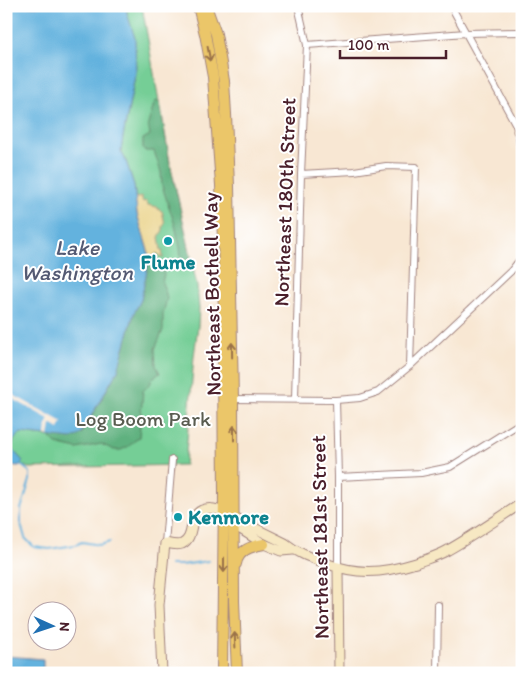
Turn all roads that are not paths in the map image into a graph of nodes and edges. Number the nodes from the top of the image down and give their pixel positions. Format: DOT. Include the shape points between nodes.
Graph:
graph roads {
  1 [pos="198,6"];
  2 [pos="206,6"];
  3 [pos="298,6"];
  4 [pos="451,6"];
  5 [pos="522,32"];
  6 [pos="466,33"];
  7 [pos="307,45"];
  8 [pos="520,131"];
  9 [pos="522,159"];
  10 [pos="301,174"];
  11 [pos="522,257"];
  12 [pos="410,366"];
  13 [pos="228,399"];
  14 [pos="295,399"];
  15 [pos="336,400"];
  16 [pos="522,422"];
  17 [pos="172,460"];
  18 [pos="338,478"];
  19 [pos="522,503"];
  20 [pos="229,518"];
  21 [pos="165,543"];
  22 [pos="264,544"];
  23 [pos="293,550"];
  24 [pos="338,568"];
  25 [pos="234,577"];
  26 [pos="438,605"];
  27 [pos="162,673"];
  28 [pos="222,673"];
  29 [pos="237,673"];
  30 [pos="339,673"];
  31 [pos="437,673"];
  1 -- 13 [label="main road, Northeast Bothell Way, one-way" via="213,77 219,138"];
  13 -- 2 [label="main road, Northeast Bothell Way, one-way" via="229,186 224,81 216,34"];
  3 -- 7 [label="street, Northeast 180th Street"];
  4 -- 6 [label="street"];
  5 -- 6 [label="street"];
  6 -- 7 [label="street"];
  6 -- 8 [label="street"];
  7 -- 10 [label="street, Northeast 180th Street"];
  8 -- 9 [label="street"];
  10 -- 12 [label="street" via="386,166 416,167"];
  10 -- 14 [label="street, Northeast 180th Street"];
  11 -- 12 [label="street"];
  12 -- 15 [label="street" via="378,392 360,398"];
  13 -- 14 [label="street"];
  13 -- 20 [label="main road, Northeast Bothell Way"];
  14 -- 15 [label="street"];
  15 -- 18 [label="street, Northeast 181st Street"];
  16 -- 18 [label="street" via="450,467 421,473"];
  17 -- 21 [label="street"];
  18 -- 24 [label="street, Northeast 181st Street"];
  19 -- 24 [label="main road" via="431,558 386,571 360,572"];
  20 -- 21 [label="main road" via="210,508 201,511 194,517 185,542 179,545"];
  20 -- 22 [label="main road"];
  20 -- 23 [label="main road" via="285,543"];
  20 -- 25 [label="main road, Northeast Bothell Way"];
  20 -- 28 [label="main road, Northeast Bothell Way, one-way"];
  21 -- 27 [label="main road" via="159,605"];
  22 -- 23 [label="main road" via="281,551"];
  22 -- 25 [label="main road" via="252,546 241,553 236,559"];
  23 -- 24 [label="main road"];
  24 -- 30 [label="main road, Northeast 181st Street"];
  29 -- 25 [label="main road, Northeast Bothell Way, one-way"];
  26 -- 31 [label="street"];
}
